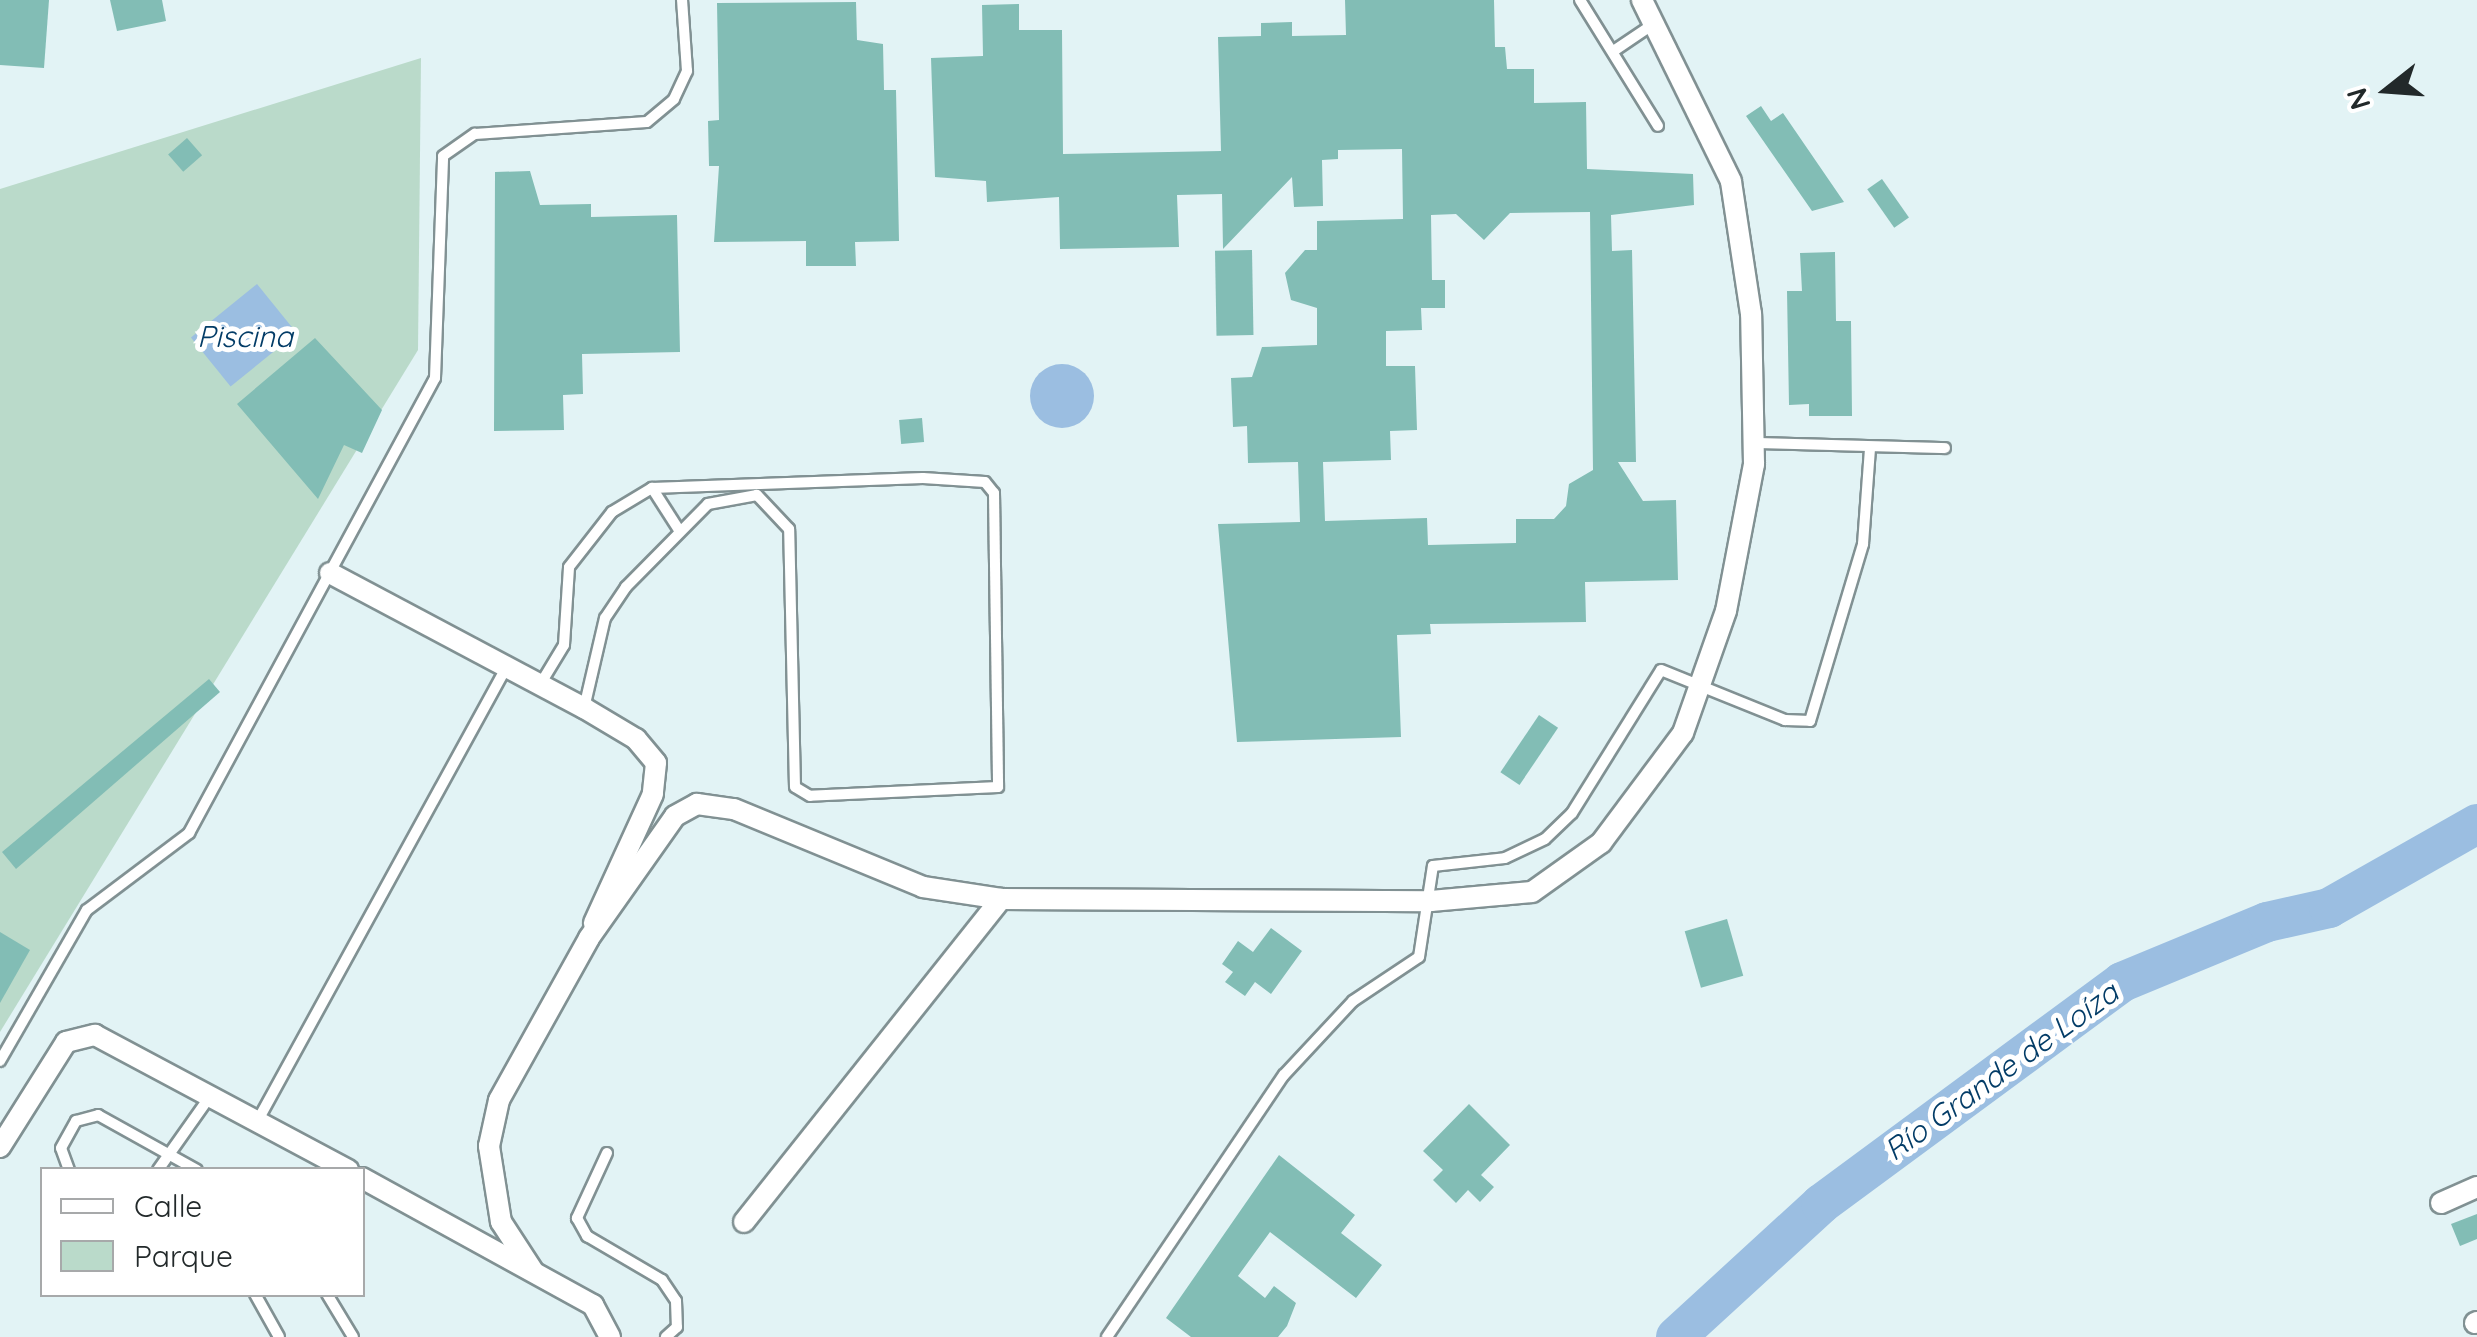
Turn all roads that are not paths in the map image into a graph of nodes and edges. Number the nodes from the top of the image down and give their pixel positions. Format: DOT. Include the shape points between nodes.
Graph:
graph roads {
  1 [pos="682,0"];
  2 [pos="1580,0"];
  3 [pos="1642,0"];
  4 [pos="1656,23"];
  5 [pos="1614,50"];
  6 [pos="1658,126"];
  7 [pos="1754,443"];
  8 [pos="1870,448"];
  9 [pos="1945,448"];
  10 [pos="652,488"];
  11 [pos="679,530"];
  12 [pos="330,573"];
  13 [pos="506,668"];
  14 [pos="541,683"];
  15 [pos="1701,683"];
  16 [pos="584,708"];
  17 [pos="1001,898"];
  18 [pos="1431,901"];
  19 [pos="589,938"];
  20 [pos="0,1061"];
  21 [pos="212,1094"];
  22 [pos="258,1120"];
  23 [pos="0,1147"];
  24 [pos="170,1153"];
  25 [pos="607,1153"];
  26 [pos="68,1167"];
  27 [pos="160,1167"];
  28 [pos="192,1167"];
  29 [pos="343,1167"];
  30 [pos="365,1180"];
  31 [pos="2477,1188"];
  32 [pos="2441,1203"];
  33 [pos="744,1222"];
  34 [pos="533,1272"];
  35 [pos="258,1297"];
  36 [pos="329,1297"];
  37 [pos="279,1337"];
  38 [pos="353,1337"];
  39 [pos="610,1337"];
  40 [pos="666,1337"];
  41 [pos="1108,1337"];
  1 -- 12 [label="lane" via="687,71 674,99 647,122 474,134 443,156 434,378"];
  2 -- 5 [label="lane"];
  3 -- 4 [label="street"];
  4 -- 5 [label="lane"];
  4 -- 7 [label="street" via="1731,181 1751,314"];
  5 -- 6 [label="lane"];
  7 -- 8 [label="lane"];
  7 -- 15 [label="street" via="1726,611"];
  8 -- 9 [label="lane"];
  8 -- 15 [label="lane" via="1862,544 1810,721 1785,720"];
  10 -- 11 [label="lane"];
  10 -- 11 [label="lane" via="985,482 996,501 1002,784 802,794 790,764 789,529 781,511 757,495 720,498"];
  10 -- 14 [label="lane" via="612,512 568,567 564,646"];
  11 -- 16 [label="lane" via="605,618"];
  12 -- 13 [label="street"];
  12 -- 20 [label="lane" via="189,834 86,910"];
  13 -- 14 [label="street"];
  13 -- 22 [label="lane"];
  14 -- 16 [label="street"];
  15 -- 18 [label="street" via="1683,733 1600,842 1532,892"];
  15 -- 18 [label="lane" via="1654,673 1572,813 1528,852 1438,862"];
  16 -- 19 [label="street" via="636,739 656,763 653,794"];
  17 -- 18 [label="street"];
  17 -- 19 [label="street" via="923,887 734,809 697,804 675,816"];
  17 -- 33 [label="street"];
  18 -- 41 [label="lane" via="1419,957 1353,1001 1284,1075"];
  19 -- 34 [label="street" via="499,1100 489,1146 502,1222"];
  21 -- 22 [label="street"];
  21 -- 23 [label="street" via="95,1035 66,1042"];
  21 -- 24 [label="lane"];
  22 -- 29 [label="street"];
  24 -- 26 [label="lane" via="86,1116 61,1148"];
  24 -- 27 [label="lane"];
  24 -- 28 [label="lane"];
  25 -- 40 [label="lane" via="577,1218 587,1236 662,1280 676,1301 677,1327"];
  30 -- 34 [label="street"];
  31 -- 32 [label="street"];
  34 -- 39 [label="street" via="593,1304"];
  35 -- 37 [label="lane"];
  36 -- 38 [label="lane"];
}
